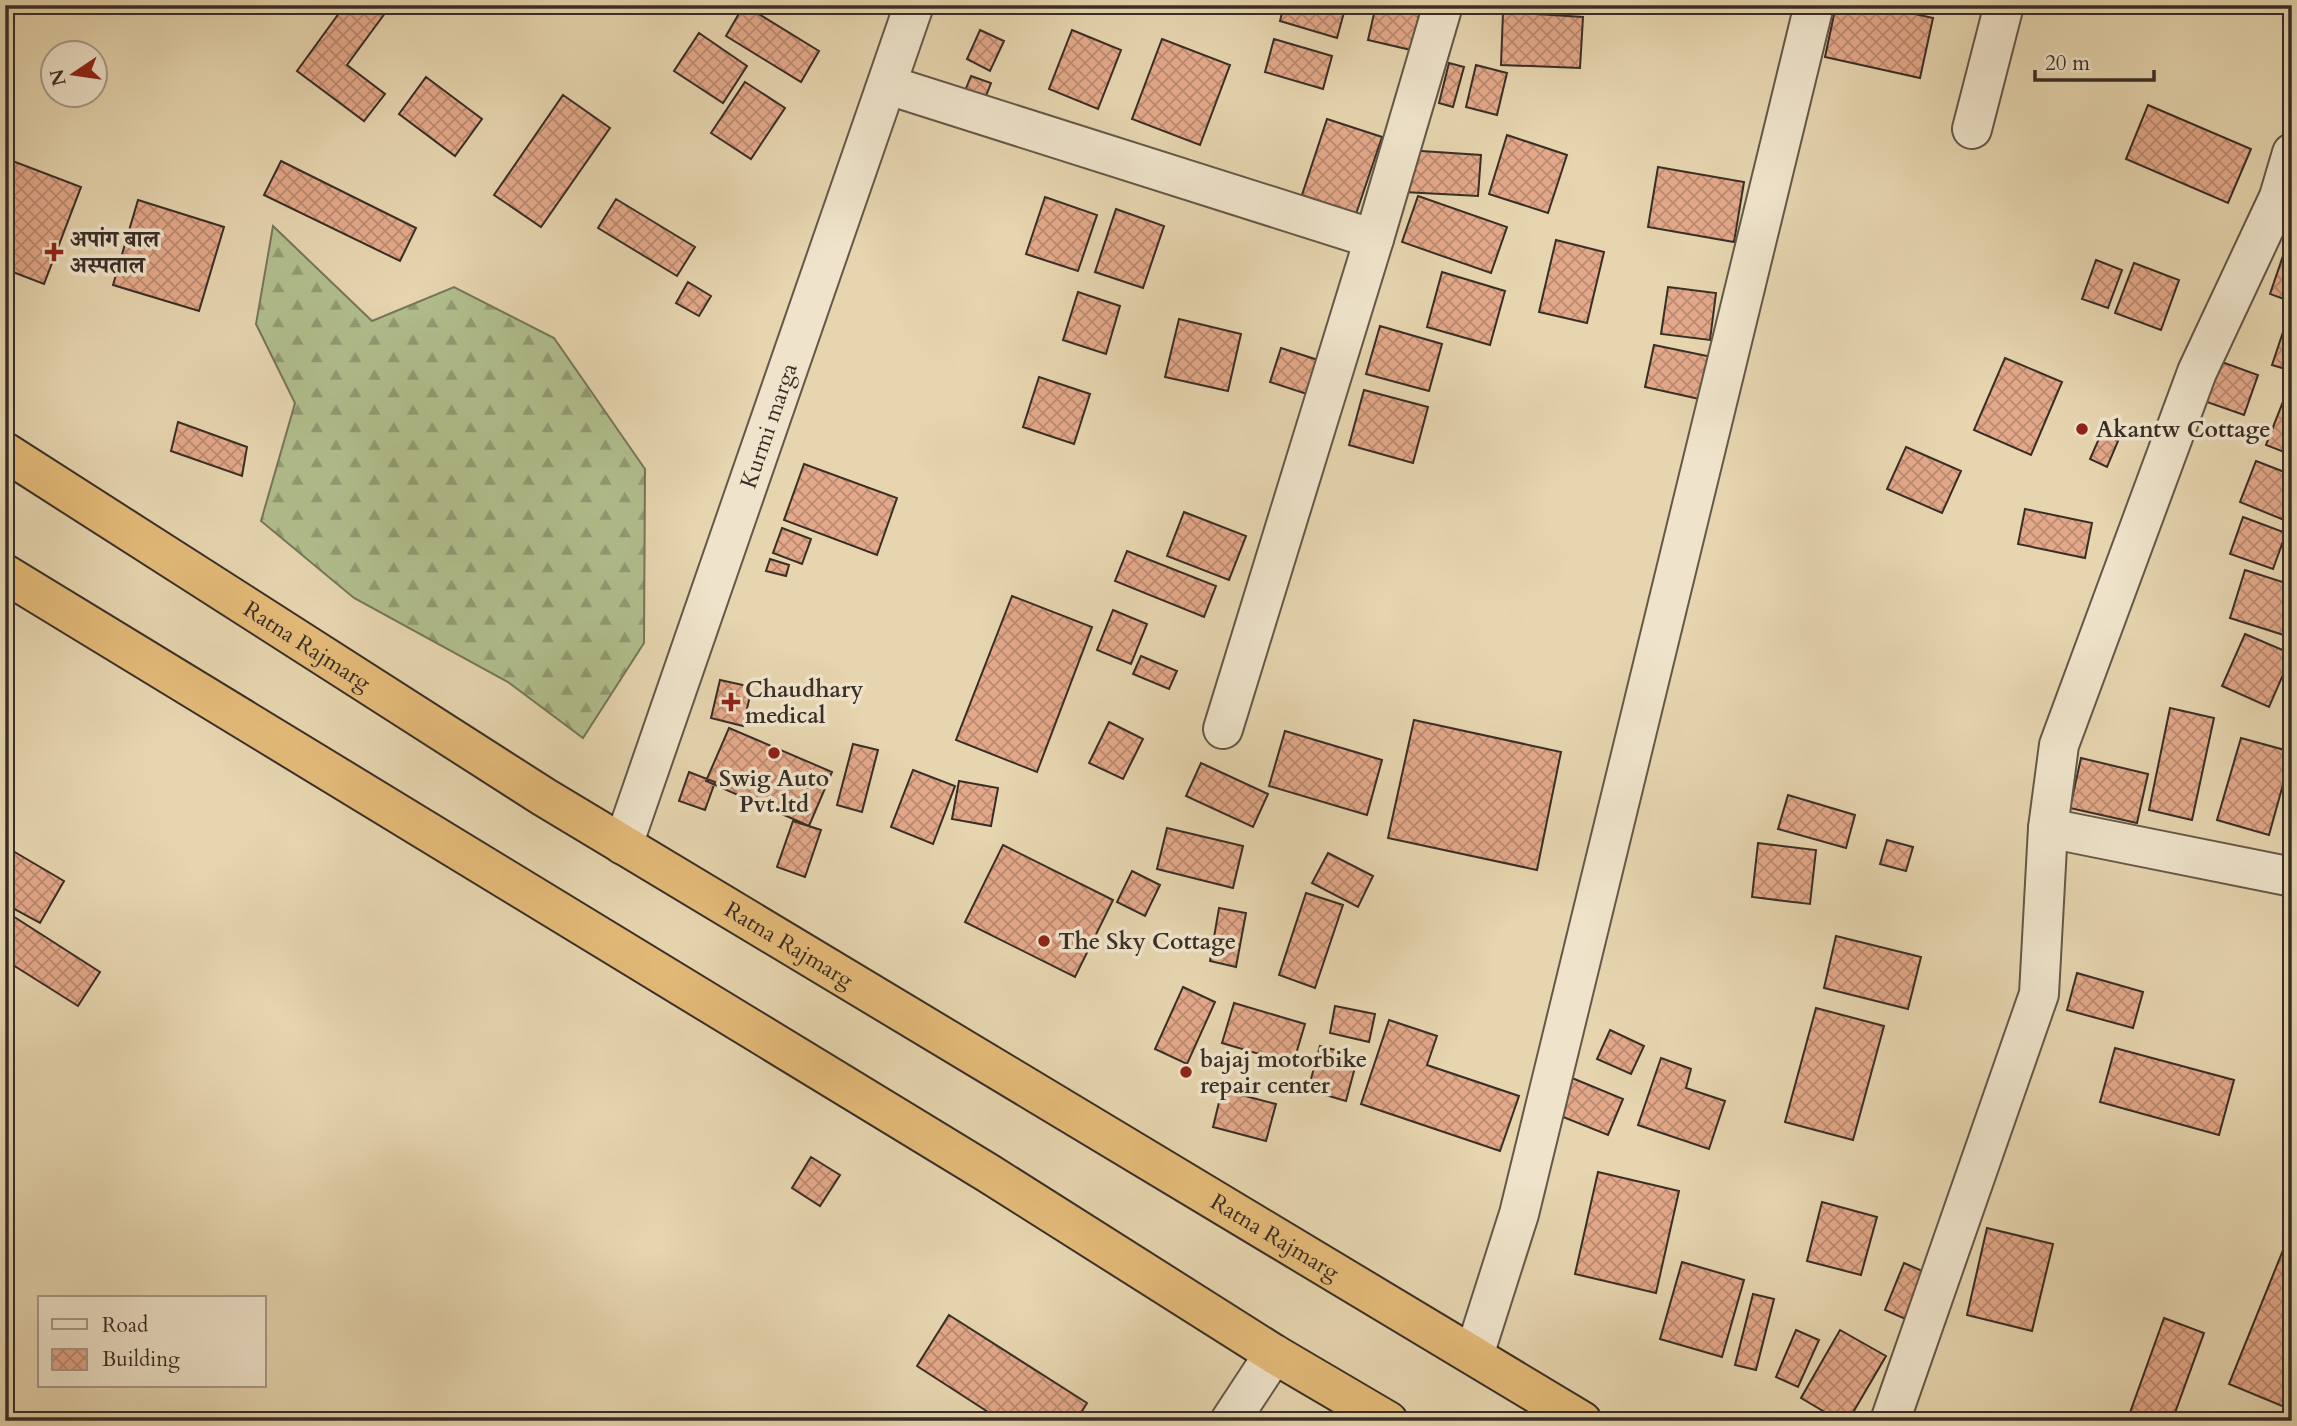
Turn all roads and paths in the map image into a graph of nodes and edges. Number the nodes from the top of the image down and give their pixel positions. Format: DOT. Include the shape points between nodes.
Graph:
graph roads {
  1 [pos="915,5"];
  2 [pos="1443,5"];
  3 [pos="1814,5"];
  4 [pos="2004,5"];
  5 [pos="888,85"];
  6 [pos="1972,129"];
  7 [pos="2292,153"];
  8 [pos="2286,199"];
  9 [pos="1374,239"];
  10 [pos="5,452"];
  11 [pos="5,574"];
  12 [pos="1223,729"];
  13 [pos="2048,828"];
  14 [pos="623,845"];
  15 [pos="2292,877"];
  16 [pos="1274,1354"];
  17 [pos="1474,1355"];
  18 [pos="1230,1421"];
  19 [pos="1388,1421"];
  20 [pos="1582,1421"];
  21 [pos="1890,1421"];
  1 -- 5 [label="street, Kurmi marga"];
  2 -- 9 [label="street"];
  3 -- 17 [label="street" via="1519,1214"];
  4 -- 6 [label="street"];
  5 -- 9 [label="street"];
  5 -- 14 [label="street, Kurmi marga"];
  7 -- 8 [label="street"];
  8 -- 13 [label="street" via="2197,372 2063,733"];
  9 -- 12 [label="street"];
  10 -- 14 [label="highway, Ratna Rajmarg"];
  11 -- 16 [label="highway" via="988,1172"];
  13 -- 15 [label="street"];
  13 -- 21 [label="street" via="2039,994"];
  14 -- 17 [label="highway, Ratna Rajmarg"];
  16 -- 18 [label="street"];
  16 -- 19 [label="highway"];
  17 -- 20 [label="highway, Ratna Rajmarg"];
}
